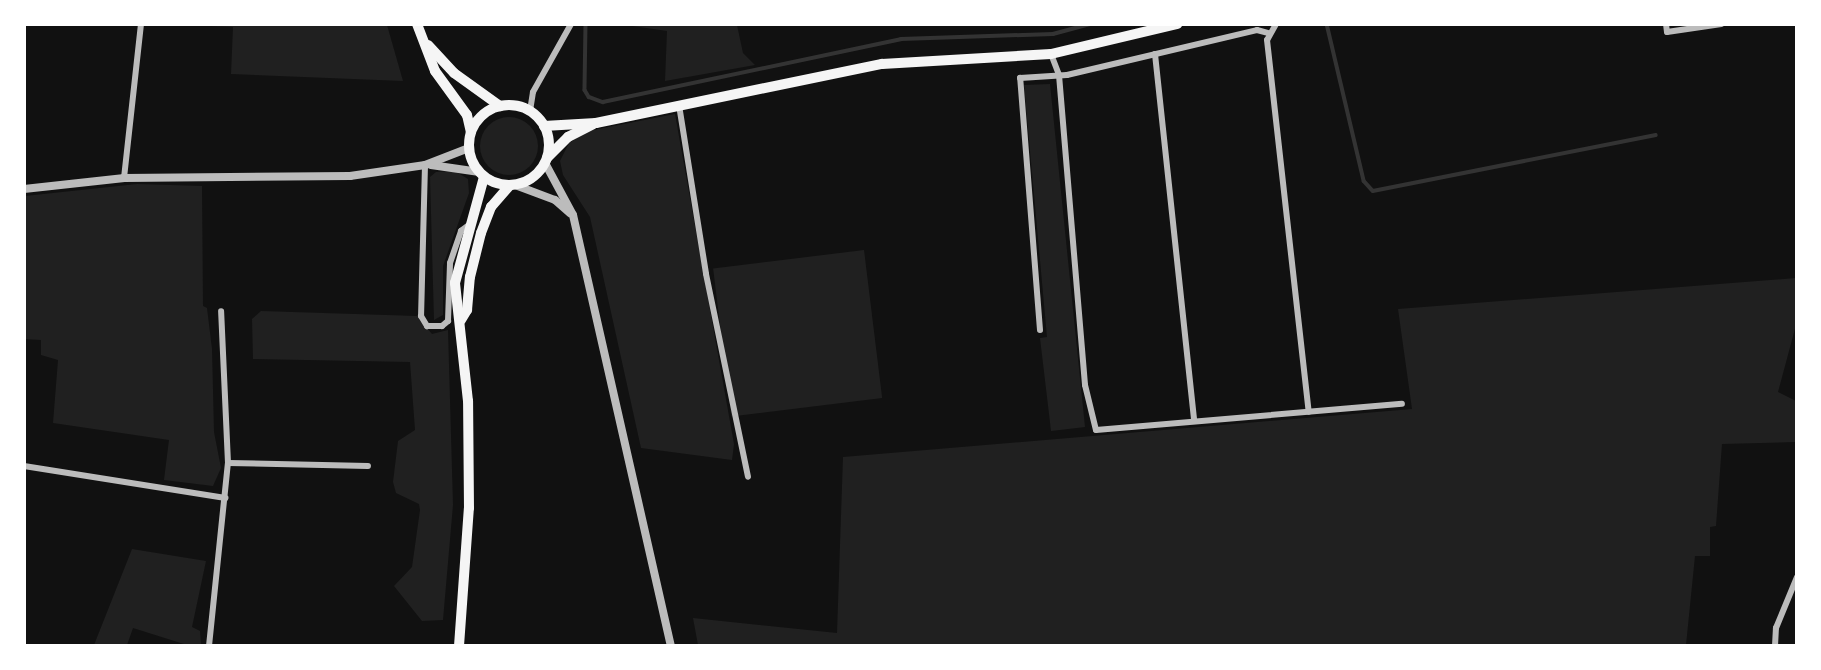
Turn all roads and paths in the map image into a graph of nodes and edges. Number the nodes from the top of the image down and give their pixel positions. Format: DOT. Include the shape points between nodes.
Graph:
graph roads {
  1 [pos="141,24"];
  2 [pos="417,24"];
  3 [pos="571,24"];
  4 [pos="1177,24"];
  5 [pos="1276,24"];
  6 [pos="1666,24"];
  7 [pos="1721,24"];
  8 [pos="1268,33"];
  9 [pos="422,40"];
  10 [pos="1051,54"];
  11 [pos="1155,54"];
  12 [pos="1059,75"];
  13 [pos="679,105"];
  14 [pos="500,106"];
  15 [pos="530,111"];
  16 [pos="596,123"];
  17 [pos="544,126"];
  18 [pos="471,132"];
  19 [pos="469,148"];
  20 [pos="546,160"];
  21 [pos="425,164"];
  22 [pos="482,174"];
  23 [pos="124,178"];
  24 [pos="513,185"];
  25 [pos="24,189"];
  26 [pos="573,215"];
  27 [pos="469,225"];
  28 [pos="221,312"];
  29 [pos="461,320"];
  30 [pos="1040,330"];
  31 [pos="1402,404"];
  32 [pos="1309,412"];
  33 [pos="1194,421"];
  34 [pos="229,463"];
  35 [pos="24,466"];
  36 [pos="368,466"];
  37 [pos="748,477"];
  38 [pos="226,498"];
  39 [pos="1797,577"];
  40 [pos="209,646"];
  41 [pos="458,646"];
  42 [pos="671,646"];
  43 [pos="1774,646"];
  1 -- 23 [label="street"];
  2 -- 9 [label="main road"];
  3 -- 15 [label="street" via="533,92"];
  4 -- 10 [label="main road"];
  5 -- 8 [label="street"];
  6 -- 7 [label="street" via="1667,32"];
  8 -- 11 [label="street" via="1257,30"];
  8 -- 32 [label="street"];
  9 -- 14 [label="main road" via="454,74"];
  9 -- 18 [label="main road" via="435,71 467,115"];
  10 -- 12 [label="street"];
  10 -- 13 [label="main road" via="883,64"];
  11 -- 12 [label="street"];
  11 -- 33 [label="street"];
  12 -- 30 [label="street" via="1020,78 1017,83"];
  12 -- 33 [label="street" via="1085,385 1096,430"];
  13 -- 16 [label="main road"];
  13 -- 37 [label="street" via="706,274"];
  14 -- 15 [label="main road"];
  14 -- 18 [label="main road" via="477,120"];
  15 -- 17 [label="main road"];
  16 -- 17 [label="main road"];
  16 -- 20 [label="main road" via="568,137"];
  17 -- 20 [label="main road"];
  18 -- 19 [label="main road"];
  19 -- 21 [label="street"];
  19 -- 22 [label="main road"];
  20 -- 24 [label="main road" via="527,181"];
  20 -- 26 [label="street"];
  21 -- 22 [label="street"];
  21 -- 23 [label="street" via="339,176"];
  21 -- 27 [label="street" via="421,316 427,326 448,321 450,263 461,231"];
  22 -- 24 [label="main road"];
  22 -- 27 [label="main road"];
  23 -- 25 [label="street"];
  24 -- 26 [label="street" via="555,200"];
  24 -- 29 [label="main road" via="491,207"];
  26 -- 42 [label="street"];
  27 -- 29 [label="main road" via="455,283"];
  28 -- 34 [label="street"];
  29 -- 41 [label="main road" via="468,401 469,509"];
  31 -- 32 [label="street"];
  32 -- 33 [label="street"];
  34 -- 36 [label="street"];
  34 -- 38 [label="street"];
  35 -- 38 [label="street"];
  38 -- 40 [label="street"];
  39 -- 43 [label="street" via="1776,628"];
}
